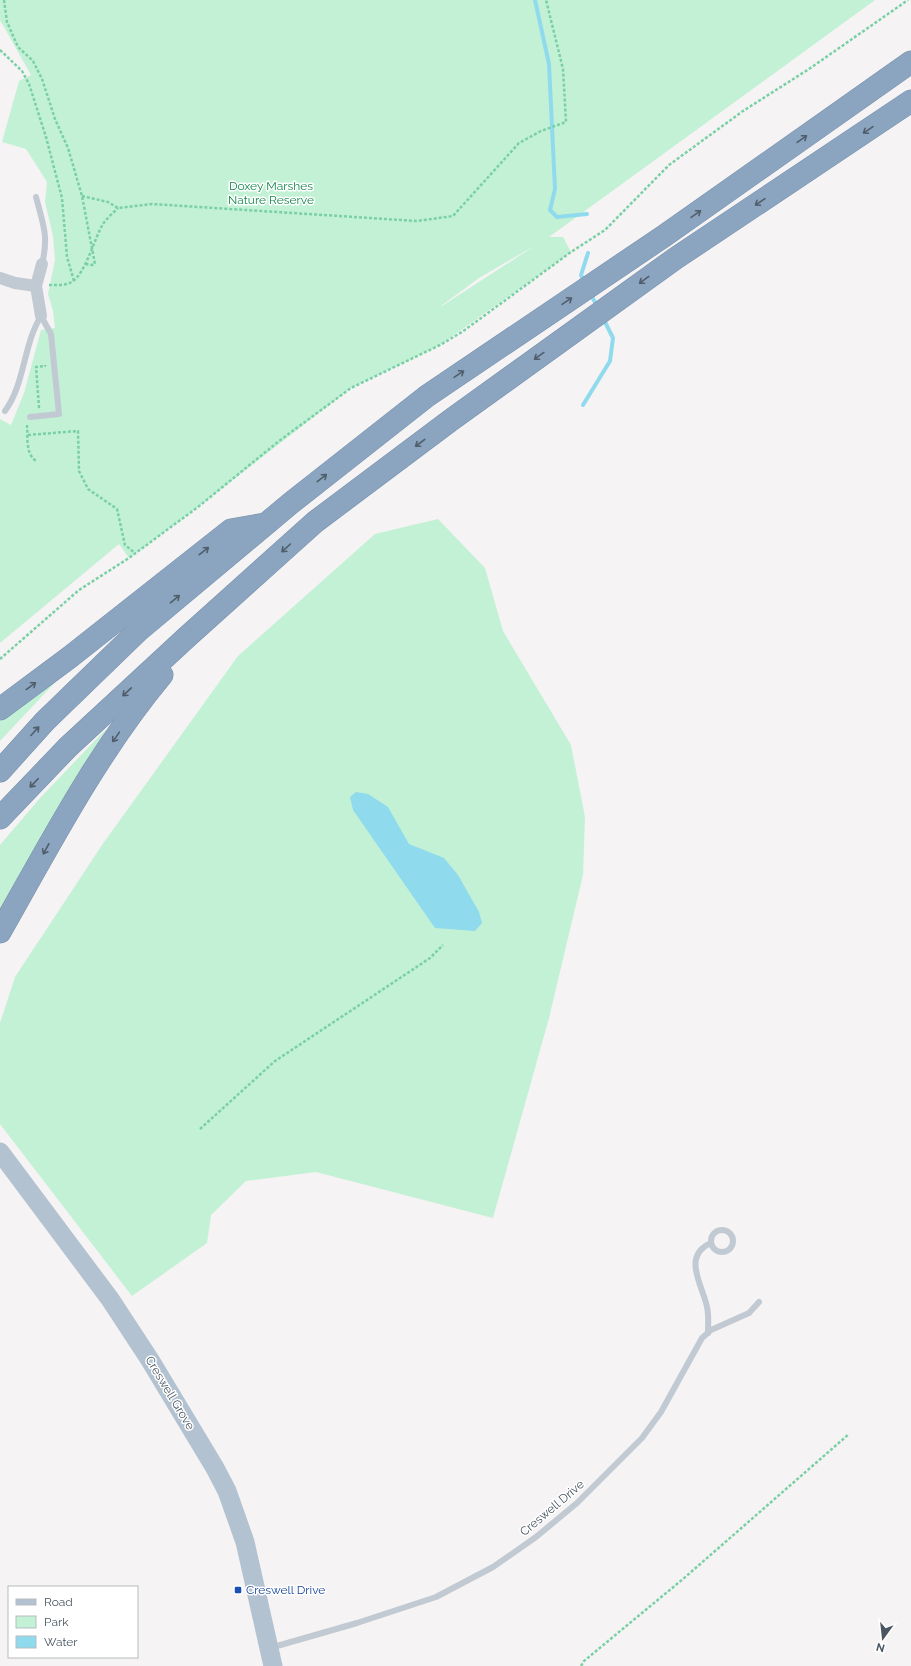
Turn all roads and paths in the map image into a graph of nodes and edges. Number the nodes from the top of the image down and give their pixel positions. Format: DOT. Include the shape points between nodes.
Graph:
graph roads {
  1 [pos="4,0"];
  2 [pos="546,0"];
  3 [pos="908,0"];
  4 [pos="0,51"];
  5 [pos="911,62"];
  6 [pos="906,105"];
  7 [pos="82,196"];
  8 [pos="36,197"];
  9 [pos="118,208"];
  10 [pos="92,246"];
  11 [pos="42,264"];
  12 [pos="86,264"];
  13 [pos="0,278"];
  14 [pos="74,281"];
  15 [pos="36,286"];
  16 [pos="41,316"];
  17 [pos="44,359"];
  18 [pos="32,408"];
  19 [pos="5,411"];
  20 [pos="30,417"];
  21 [pos="27,424"];
  22 [pos="28,435"];
  23 [pos="36,461"];
  24 [pos="135,553"];
  25 [pos="138,617"];
  26 [pos="186,637"];
  27 [pos="0,659"];
  28 [pos="0,709"];
  29 [pos="0,771"];
  30 [pos="0,818"];
  31 [pos="0,932"];
  32 [pos="444,946"];
  33 [pos="200,1129"];
  34 [pos="0,1152"];
  35 [pos="711,1243"];
  36 [pos="759,1302"];
  37 [pos="708,1333"];
  38 [pos="849,1434"];
  39 [pos="271,1657"];
  40 [pos="581,1666"];
  1 -- 7 [label="path" via="7,22 18,47 33,61 42,79 68,148"];
  2 -- 9 [label="path" via="563,69 566,122 519,142 453,216 417,221 152,204"];
  3 -- 24 [label="path" via="743,111 669,165 605,230 462,332 351,388 278,441 198,507"];
  4 -- 14 [label="path" via="22,71 43,129 62,198 67,257"];
  25 -- 5 [label="highway, one-way" via="232,530 266,524 427,396 664,236"];
  6 -- 26 [label="highway, one-way" via="676,258 451,420 315,522"];
  7 -- 9 [label="path" via="108,202"];
  7 -- 10 [label="path"];
  8 -- 11 [label="lane" via="46,235"];
  9 -- 10 [label="path" via="104,223"];
  10 -- 12 [label="path"];
  10 -- 12 [label="path" via="95,264"];
  11 -- 15 [label="street"];
  12 -- 14 [label="path"];
  13 -- 15 [label="street"];
  14 -- 15 [label="path" via="63,285"];
  15 -- 16 [label="street"];
  16 -- 19 [label="lane" via="33,328 15,393"];
  16 -- 20 [label="lane" via="51,334 59,414"];
  17 -- 18 [label="path" via="45,366 36,367 39,407"];
  21 -- 22 [label="path"];
  22 -- 23 [label="path" via="29,451"];
  22 -- 24 [label="path" via="78,431 79,471 88,489 118,510 125,545"];
  24 -- 27 [label="path" via="79,590"];
  28 -- 25 [label="highway, one-way"];
  29 -- 25 [label="highway, one-way"];
  26 -- 30 [label="highway, one-way" via="68,747"];
  26 -- 31 [label="highway, one-way" via="182,652 147,693 101,758"];
  32 -- 33 [label="path" via="430,958 275,1061"];
  34 -- 39 [label="main road, Creswell Grove" via="110,1299 215,1468 227,1491 245,1542"];
  35 -- 37 [label="lane" via="701,1249 696,1263 698,1281 708,1308"];
  36 -- 37 [label="lane, Creswell Drive" via="749,1314"];
  37 -- 39 [label="lane, Creswell Drive" via="702,1338 661,1412 642,1438 577,1503 536,1537 493,1567 436,1597 357,1623"];
  38 -- 40 [label="path"];
}
